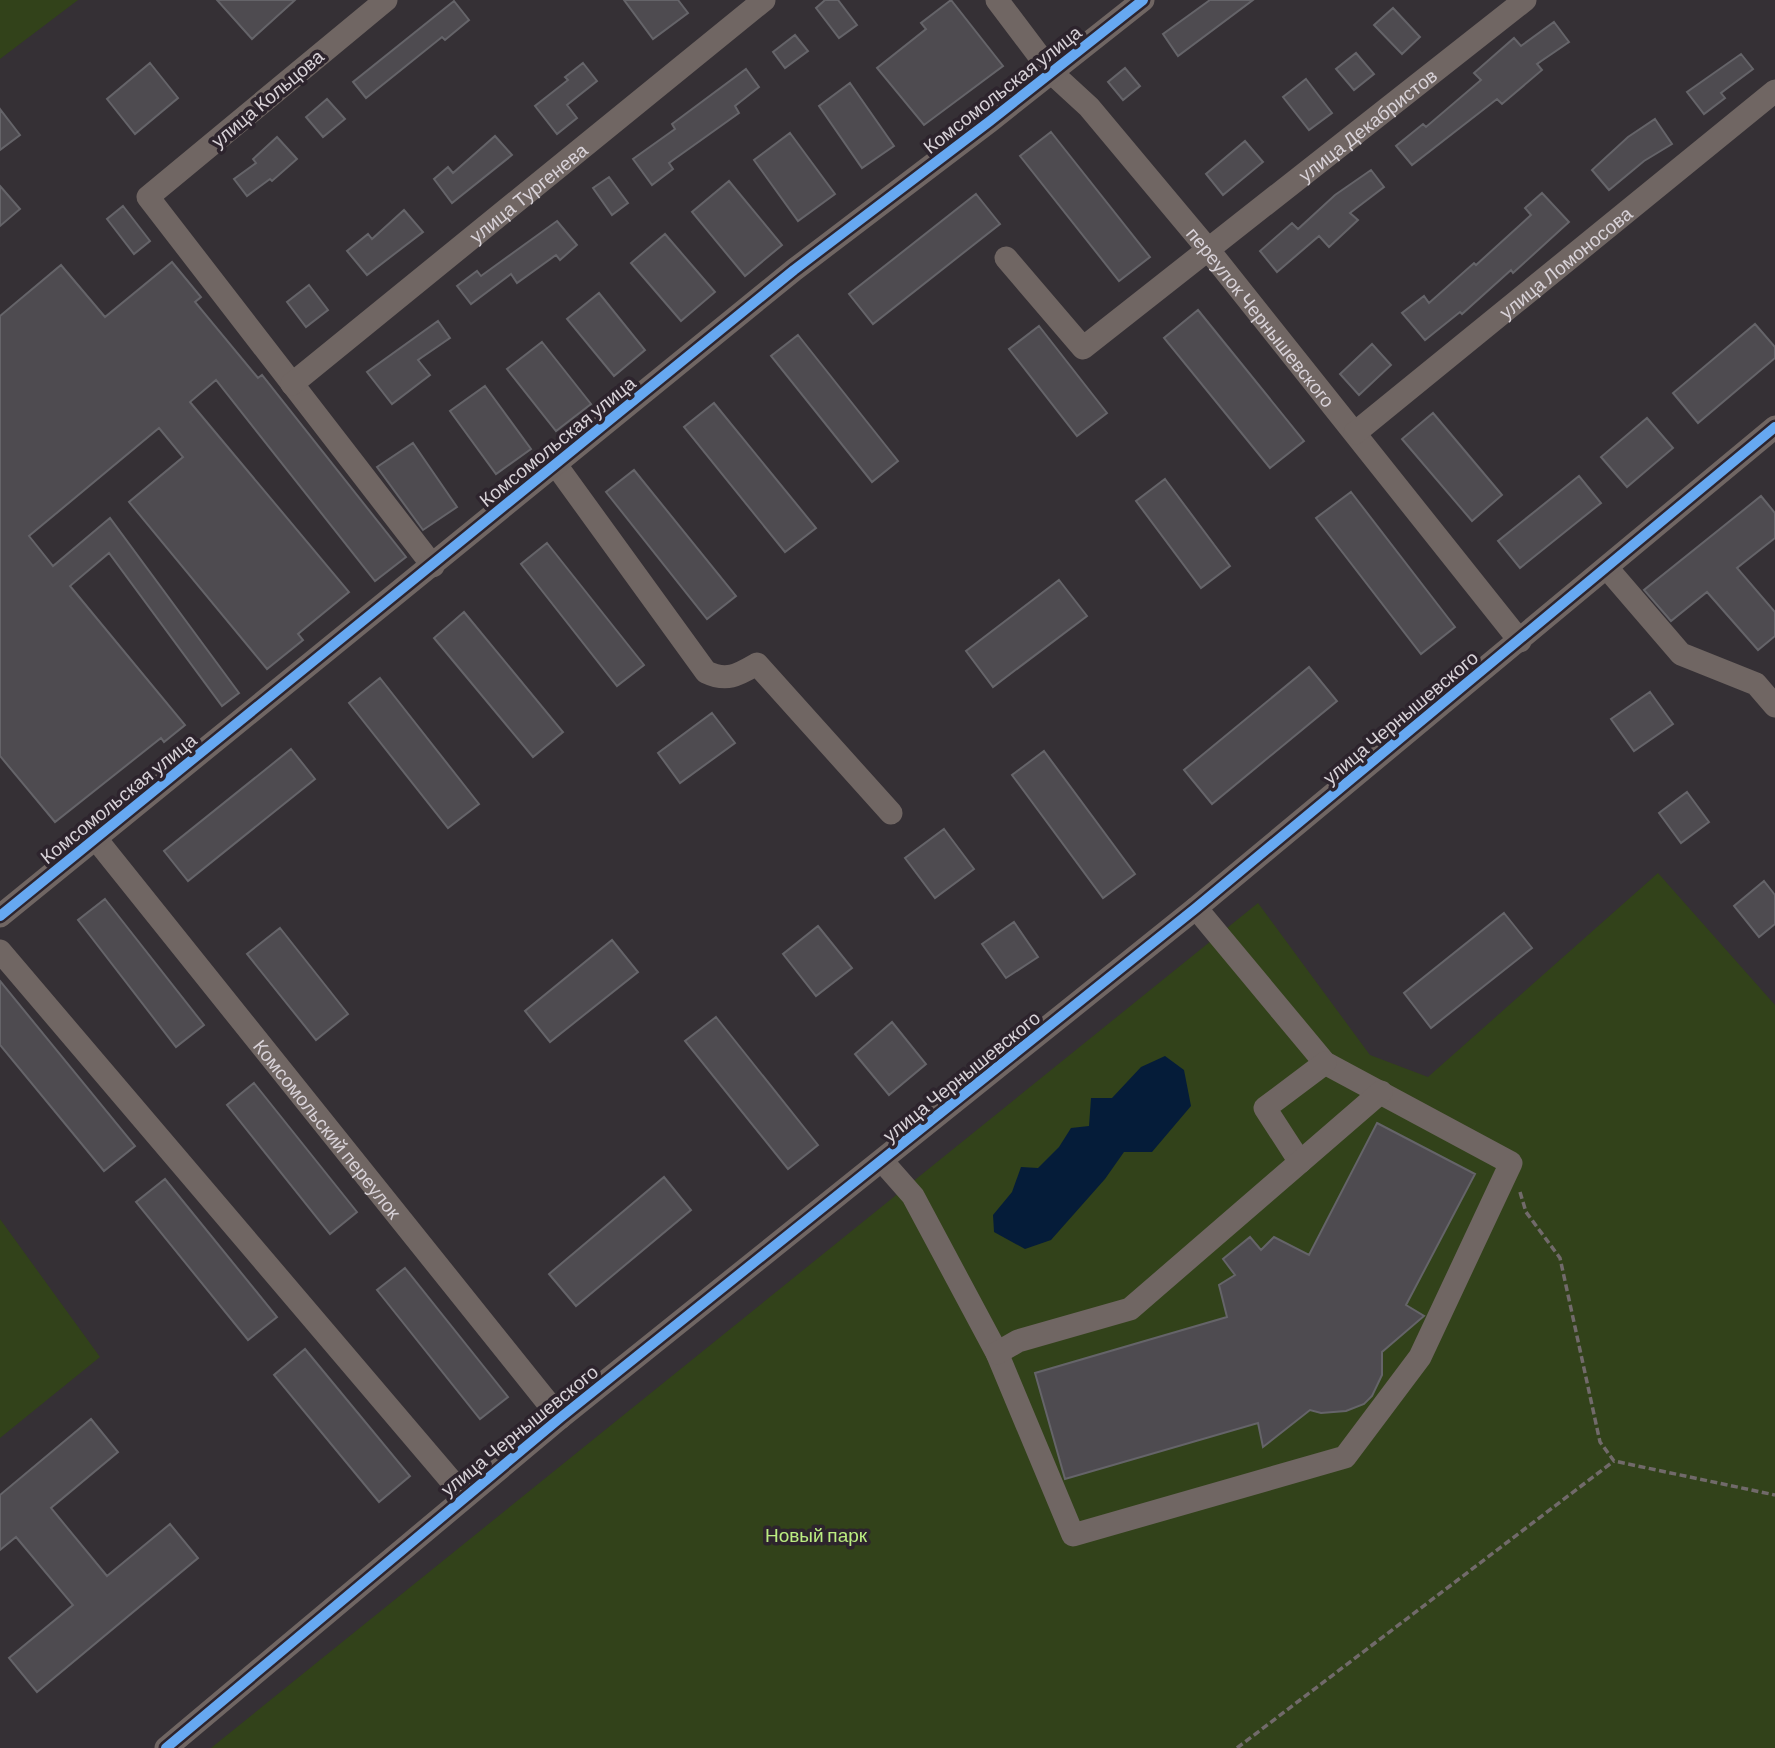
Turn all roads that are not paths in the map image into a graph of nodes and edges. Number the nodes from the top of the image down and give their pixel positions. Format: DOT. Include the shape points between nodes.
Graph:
graph roads {
  1 [pos="386,0"];
  2 [pos="764,0"];
  3 [pos="997,0"];
  4 [pos="1143,0"];
  5 [pos="1525,0"];
  6 [pos="1052,73"];
  7 [pos="1775,92"];
  8 [pos="1208,248"];
  9 [pos="1006,258"];
  10 [pos="292,384"];
  11 [pos="1775,427"];
  12 [pos="1355,433"];
  13 [pos="556,465"];
  14 [pos="433,566"];
  15 [pos="1607,568"];
  16 [pos="1520,641"];
  17 [pos="1775,706"];
  18 [pos="891,813"];
  19 [pos="96,839"];
  20 [pos="1196,908"];
  21 [pos="0,916"];
  22 [pos="0,951"];
  23 [pos="1325,1062"];
  24 [pos="1381,1092"];
  25 [pos="883,1162"];
  26 [pos="1300,1162"];
  27 [pos="997,1353"];
  28 [pos="560,1418"];
  29 [pos="465,1497"];
  30 [pos="166,1748"];
  1 -- 10 [label="street, улица Кольцова" via="148,197"];
  2 -- 10 [label="street, улица Тургенева"];
  3 -- 6 [label="street, переулок Чернышевского"];
  4 -- 6 [label="street, Комсомольская улица"];
  5 -- 8 [label="street, улица Декабристов"];
  6 -- 8 [label="street, переулок Чернышевского" via="1089,107"];
  6 -- 13 [label="street, Комсомольская улица" via="794,270"];
  7 -- 12 [label="street, улица Ломоносова"];
  8 -- 9 [label="street, улица Декабристов" via="1083,348"];
  8 -- 12 [label="street, переулок Чернышевского"];
  10 -- 14 [label="street"];
  11 -- 15 [label="street, улица Чернышевского"];
  12 -- 16 [label="street, переулок Чернышевского"];
  13 -- 14 [label="street, Комсомольская улица"];
  13 -- 18 [label="street" via="706,672 720,679 738,676 757,664"];
  14 -- 19 [label="street, Комсомольская улица"];
  15 -- 16 [label="street, улица Чернышевского"];
  15 -- 17 [label="street" via="1681,654 1756,684"];
  16 -- 20 [label="street, улица Чернышевского"];
  19 -- 21 [label="street, Комсомольская улица"];
  19 -- 28 [label="street, Комсомольский переулок"];
  20 -- 23 [label="street"];
  20 -- 25 [label="street, улица Чернышевского"];
  22 -- 29 [label="street"];
  23 -- 24 [label="street"];
  23 -- 26 [label="street" via="1265,1108"];
  24 -- 26 [label="street"];
  24 -- 27 [label="street" via="1511,1163 1420,1357 1345,1457 1073,1535"];
  25 -- 27 [label="street" via="913,1196"];
  25 -- 28 [label="street, улица Чернышевского"];
  26 -- 27 [label="street" via="1130,1309 1018,1341"];
  28 -- 29 [label="street, улица Чернышевского"];
  29 -- 30 [label="street, улица Чернышевского"];
}
